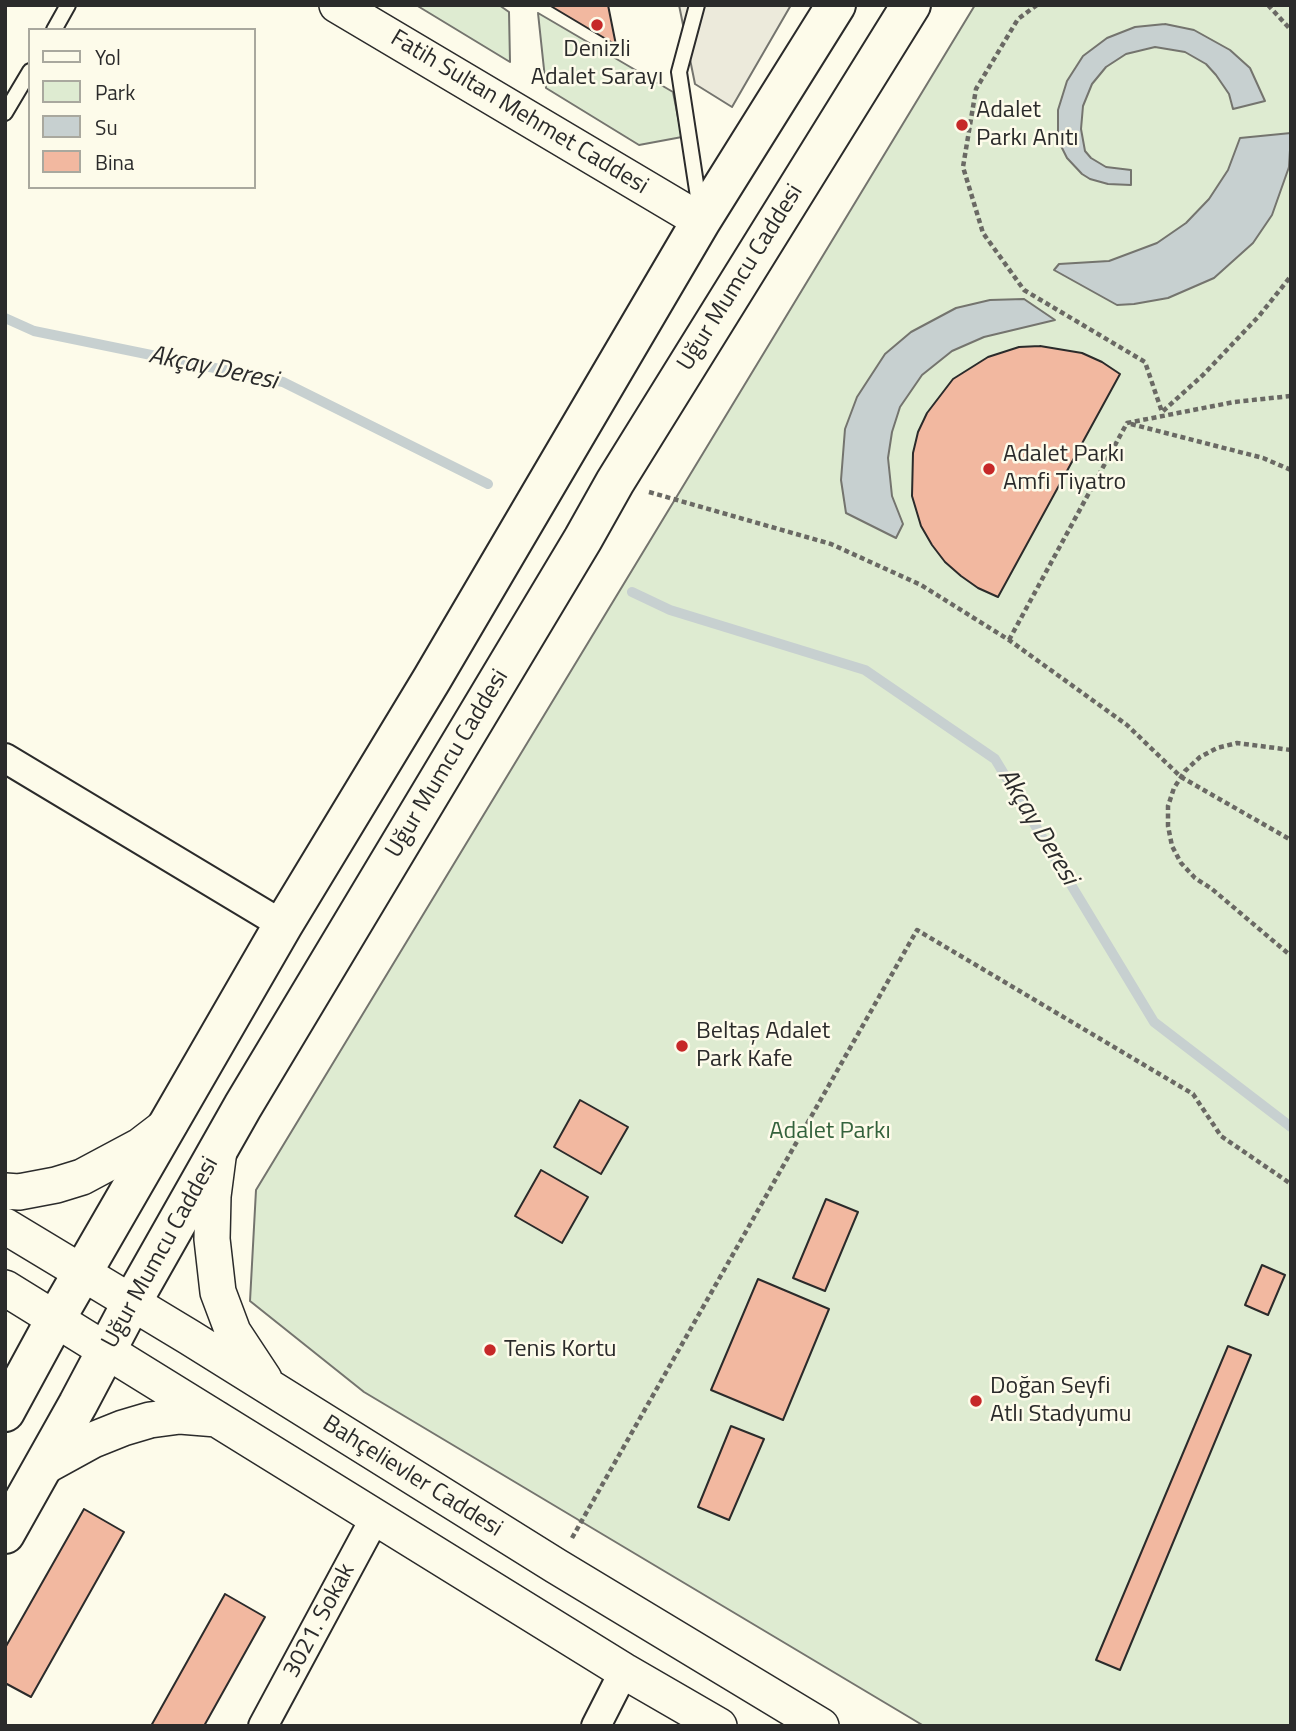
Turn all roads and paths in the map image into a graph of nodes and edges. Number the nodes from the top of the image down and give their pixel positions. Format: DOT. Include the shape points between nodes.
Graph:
graph roads {
  1 [pos="68,5"];
  2 [pos="337,5"];
  3 [pos="697,5"];
  4 [pos="836,5"];
  5 [pos="911,5"];
  6 [pos="1037,5"];
  7 [pos="1268,5"];
  8 [pos="55,28"];
  9 [pos="1291,30"];
  10 [pos="28,74"];
  11 [pos="5,113"];
  12 [pos="701,221"];
  13 [pos="1291,276"];
  14 [pos="1291,396"];
  15 [pos="1127,424"];
  16 [pos="1291,471"];
  17 [pos="615,482"];
  18 [pos="1009,640"];
  19 [pos="1291,750"];
  20 [pos="5,758"];
  21 [pos="1181,777"];
  22 [pos="1291,840"];
  23 [pos="284,925"];
  24 [pos="1291,957"];
  25 [pos="170,1123"];
  26 [pos="219,1148"];
  27 [pos="1291,1184"];
  28 [pos="5,1191"];
  29 [pos="5,1226"];
  30 [pos="82,1273"];
  31 [pos="5,1288"];
  32 [pos="132,1302"];
  33 [pos="55,1321"];
  34 [pos="107,1350"];
  35 [pos="269,1387"];
  36 [pos="5,1412"];
  37 [pos="220,1420"];
  38 [pos="43,1468"];
  39 [pos="376,1516"];
  40 [pos="5,1534"];
  41 [pos="556,1566"];
  42 [pos="624,1671"];
  43 [pos="263,1726"];
  44 [pos="596,1726"];
  45 [pos="719,1726"];
  46 [pos="821,1726"];
  1 -- 8 [label="lane"];
  2 -- 12 [label="street, Fatih Sultan Mehmet Caddesi"];
  3 -- 12 [label="lane" via="679,72"];
  4 -- 12 [label="main road"];
  5 -- 17 [label="main road, Uğur Mumcu Caddesi"];
  6 -- 13 [label="path" via="1018,19 976,89 963,167 983,233 1024,290 1145,362 1162,412 1259,316"];
  7 -- 9 [label="path"];
  10 -- 11 [label="lane"];
  12 -- 23 [label="main road"];
  14 -- 15 [label="path" via="1234,402"];
  15 -- 16 [label="path" via="1263,458"];
  15 -- 18 [label="path"];
  17 -- 18 [label="path" via="831,544 921,585"];
  17 -- 26 [label="main road, Uğur Mumcu Caddesi"];
  18 -- 21 [label="path" via="1127,725"];
  19 -- 21 [label="path" via="1237,743 1200,757"];
  20 -- 23 [label="street"];
  21 -- 22 [label="path"];
  21 -- 24 [label="path" via="1168,806 1172,846 1181,863"];
  23 -- 25 [label="main road"];
  25 -- 28 [label="street" via="140,1146 82,1177"];
  25 -- 30 [label="main road"];
  26 -- 32 [label="main road, Uğur Mumcu Caddesi"];
  26 -- 35 [label="street" via="212,1239 218,1292 233,1332"];
  27 -- 41 [label="path" via="1221,1136 1193,1094 917,930"];
  29 -- 30 [label="street, Bahçelievler Caddesi"];
  30 -- 32 [label="street, Bahçelievler Caddesi"];
  30 -- 33 [label="main road"];
  31 -- 33 [label="street"];
  32 -- 34 [label="main road, Uğur Mumcu Caddesi"];
  32 -- 35 [label="street, Bahçelievler Caddesi"];
  33 -- 34 [label="street"];
  33 -- 36 [label="main road"];
  34 -- 37 [label="street"];
  34 -- 38 [label="main road, Uğur Mumcu Caddesi"];
  35 -- 41 [label="street, Bahçelievler Caddesi"];
  37 -- 38 [label="street" via="180,1416 150,1420 93,1440"];
  37 -- 39 [label="street"];
  38 -- 40 [label="main road, Uğur Mumcu Caddesi"];
  39 -- 42 [label="street"];
  39 -- 43 [label="street, 3021. Sokak"];
  41 -- 46 [label="street, Bahçelievler Caddesi"];
  42 -- 44 [label="street"];
  42 -- 45 [label="street"];
}
